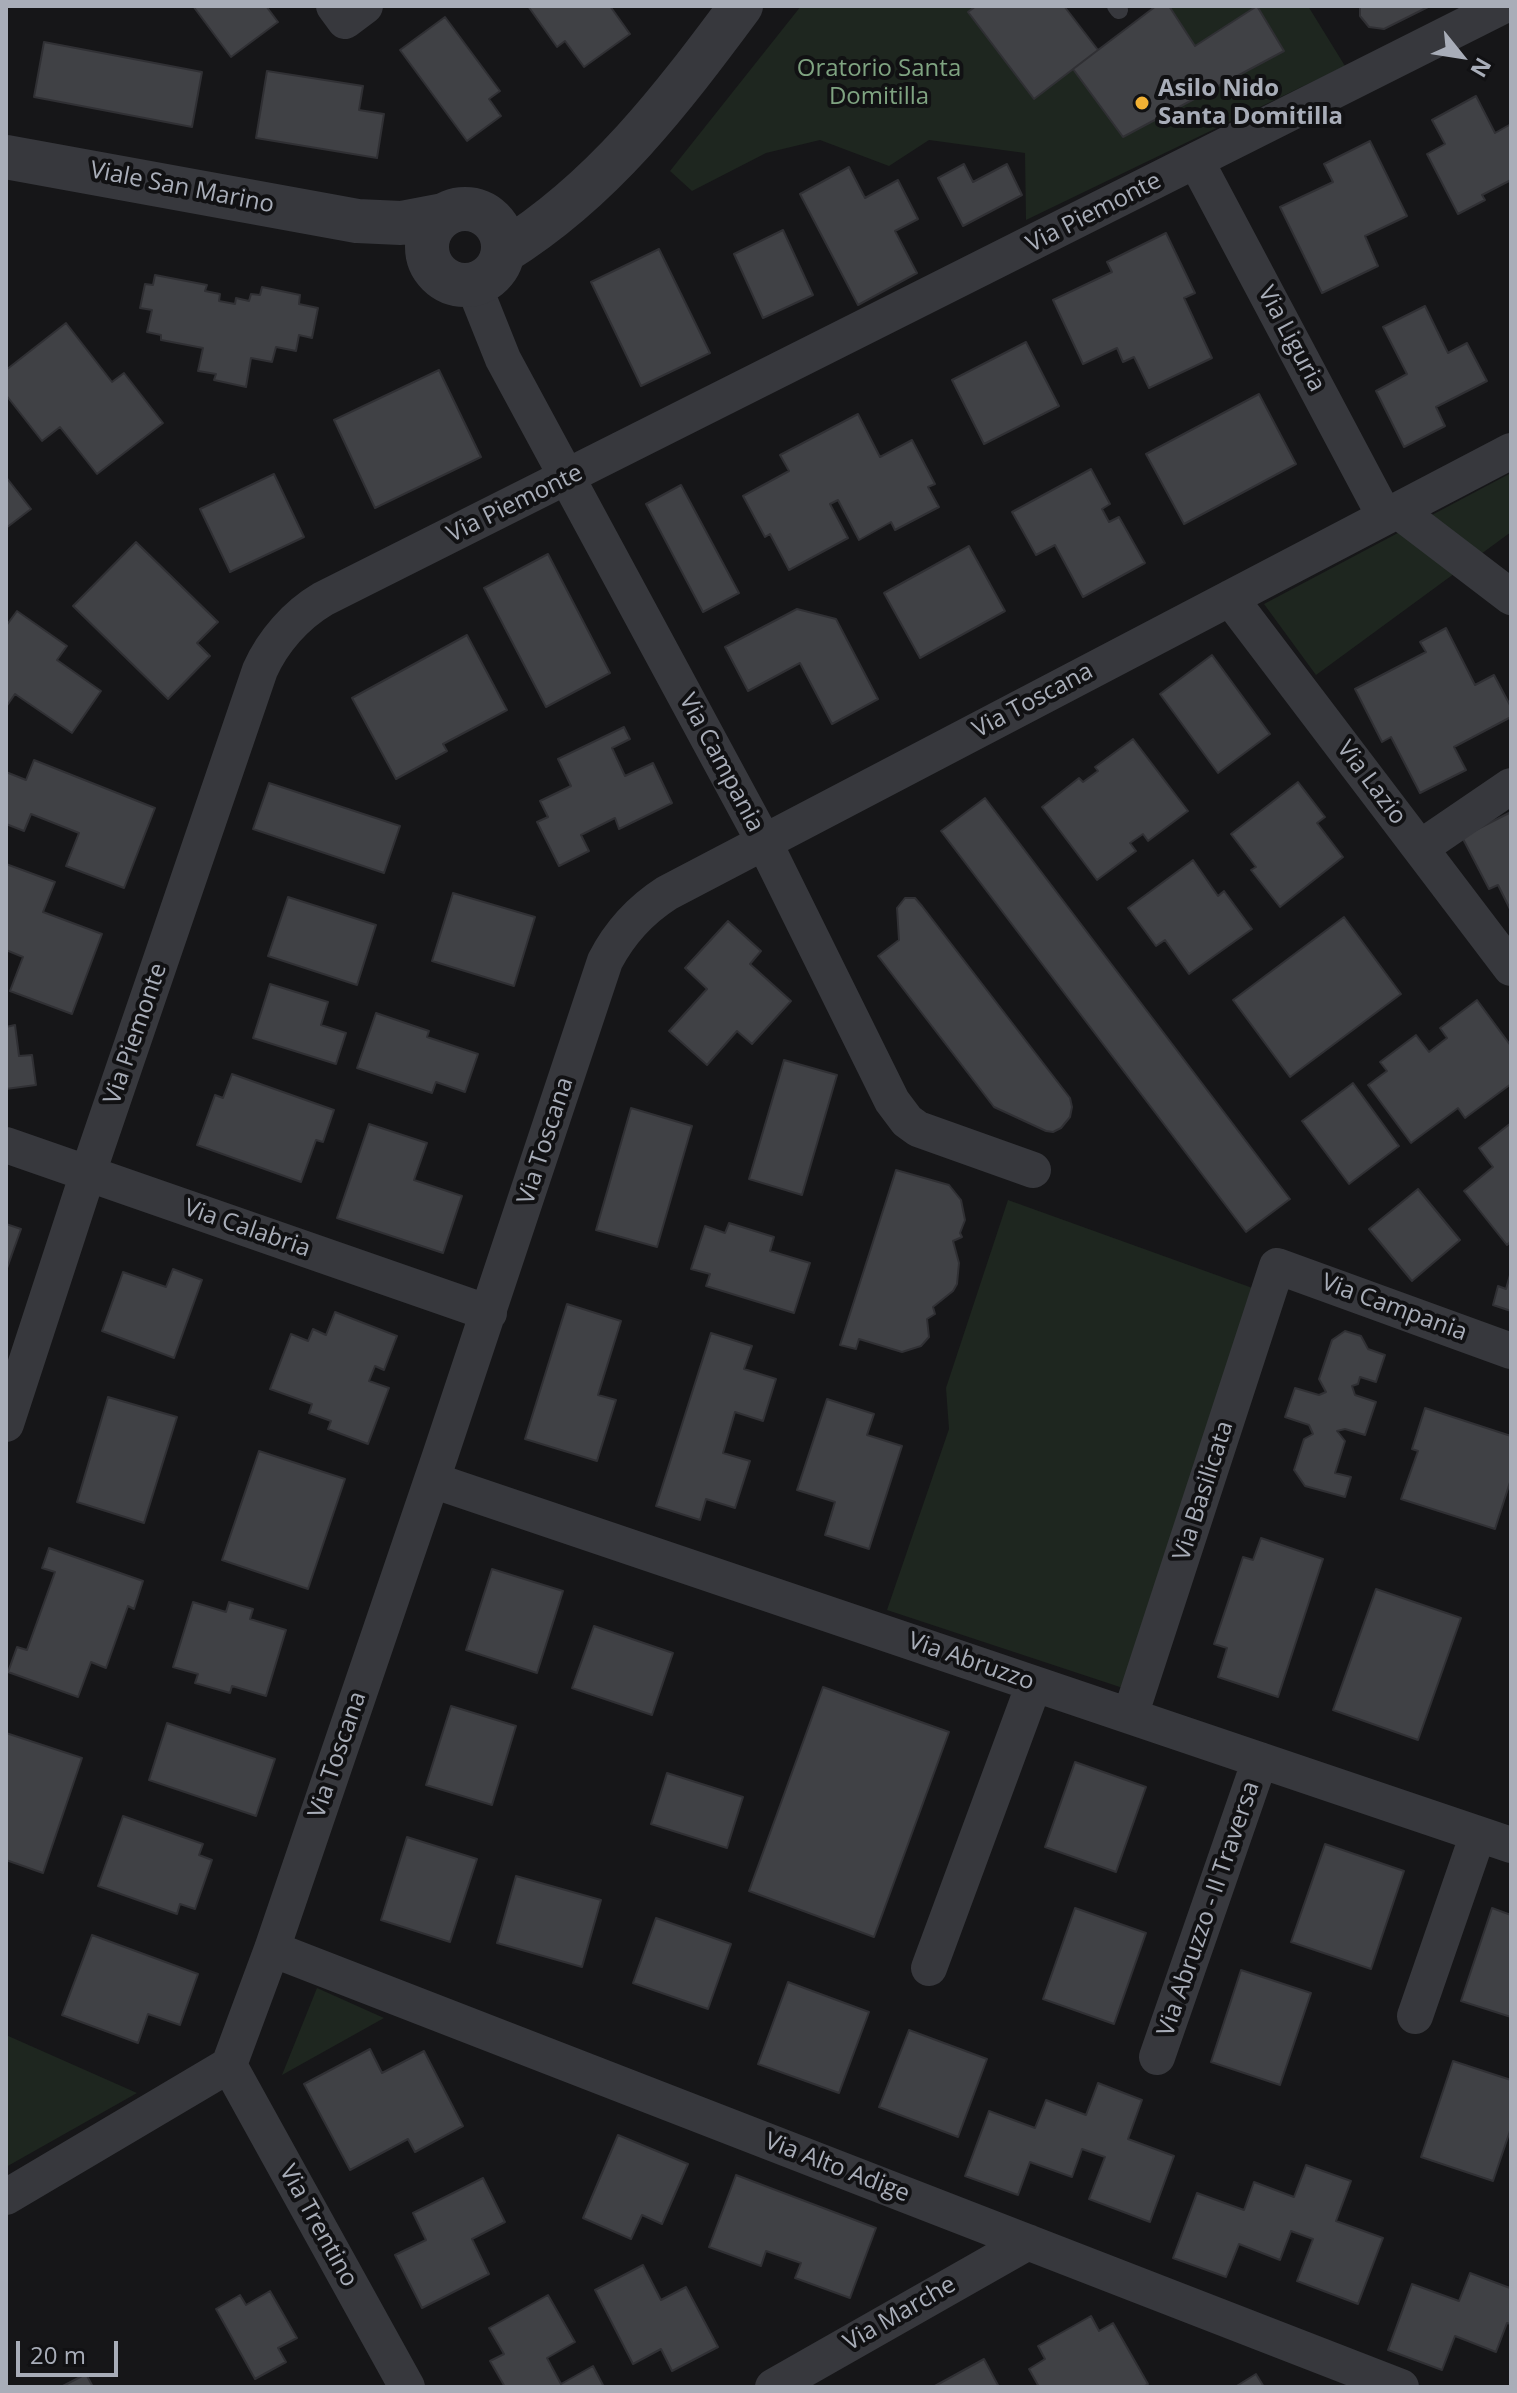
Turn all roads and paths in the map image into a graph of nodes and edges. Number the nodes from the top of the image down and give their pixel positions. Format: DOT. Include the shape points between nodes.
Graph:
graph roads {
  1 [pos="334,6"];
  2 [pos="365,6"];
  3 [pos="741,6"];
  4 [pos="1503,6"];
  5 [pos="6,157"];
  6 [pos="1196,161"];
  7 [pos="595,180"];
  8 [pos="461,213"];
  9 [pos="357,221"];
  10 [pos="503,252"];
  11 [pos="430,262"];
  12 [pos="473,284"];
  13 [pos="1511,451"];
  14 [pos="567,478"];
  15 [pos="1391,514"];
  16 [pos="1511,597"];
  17 [pos="1230,598"];
  18 [pos="1511,786"];
  19 [pos="764,842"];
  20 [pos="1420,848"];
  21 [pos="1511,968"];
  22 [pos="6,1145"];
  23 [pos="1033,1170"];
  24 [pos="88,1173"];
  25 [pos="1277,1266"];
  26 [pos="489,1313"];
  27 [pos="1511,1351"];
  28 [pos="6,1424"];
  29 [pos="432,1480"];
  30 [pos="1034,1684"];
  31 [pos="1130,1716"];
  32 [pos="1260,1760"];
  33 [pos="1494,1839"];
  34 [pos="272,1949"];
  35 [pos="929,1968"];
  36 [pos="1415,2016"];
  37 [pos="1157,2057"];
  38 [pos="229,2065"];
  39 [pos="6,2197"];
  40 [pos="1028,2242"];
  41 [pos="407,2387"];
  42 [pos="773,2387"];
  43 [pos="1401,2387"];
  1 -- 2 [label="street" via="345,21"];
  3 -- 7 [label="street" via="654,121"];
  4 -- 6 [label="street, Via Piemonte"];
  5 -- 9 [label="street, Viale San Marino"];
  6 -- 14 [label="street, Via Piemonte"];
  6 -- 15 [label="street, Via Liguria"];
  7 -- 8 [label="street, Viale San Marino" via="542,202"];
  7 -- 10 [label="street"];
  8 -- 9 [label="street, Viale San Marino" via="401,223"];
  8 -- 10 [label="street" via="499,227"];
  8 -- 11 [label="street" via="428,236"];
  9 -- 11 [label="street, Viale San Marino" via="397,238"];
  10 -- 12 [label="street" via="493,273"];
  11 -- 12 [label="street" via="448,281"];
  12 -- 14 [label="street, Via Campania" via="496,344"];
  13 -- 15 [label="street, Via Toscana"];
  14 -- 19 [label="street, Via Campania"];
  14 -- 24 [label="street, Via Piemonte" via="315,604 271,650"];
  15 -- 16 [label="street"];
  15 -- 17 [label="street, Via Toscana"];
  17 -- 19 [label="street, Via Toscana"];
  17 -- 20 [label="street, Via Lazio"];
  18 -- 20 [label="street"];
  19 -- 23 [label="street, Via Campania" via="899,1112 918,1129"];
  19 -- 26 [label="street, Via Toscana" via="657,900 617,939 605,961"];
  20 -- 21 [label="street, Via Lazio"];
  22 -- 24 [label="street, Via Calabria"];
  24 -- 26 [label="street, Via Calabria"];
  24 -- 28 [label="street, Via Piemonte"];
  25 -- 27 [label="street, Via Campania"];
  25 -- 31 [label="street, Via Basilicata"];
  26 -- 29 [label="street, Via Toscana"];
  29 -- 30 [label="street, Via Abruzzo"];
  29 -- 34 [label="street, Via Toscana"];
  30 -- 31 [label="street, Via Abruzzo"];
  30 -- 35 [label="street"];
  31 -- 32 [label="street, Via Abruzzo"];
  32 -- 33 [label="street, Via Abruzzo"];
  32 -- 37 [label="street, Via Abruzzo - II Traversa"];
  33 -- 36 [label="street"];
  34 -- 38 [label="street, Via Toscana"];
  34 -- 40 [label="street, Via Alto Adige"];
  38 -- 39 [label="street"];
  38 -- 41 [label="street, Via Trentino"];
  40 -- 42 [label="street, Via Marche"];
  40 -- 43 [label="street, Via Alto Adige"];
}
